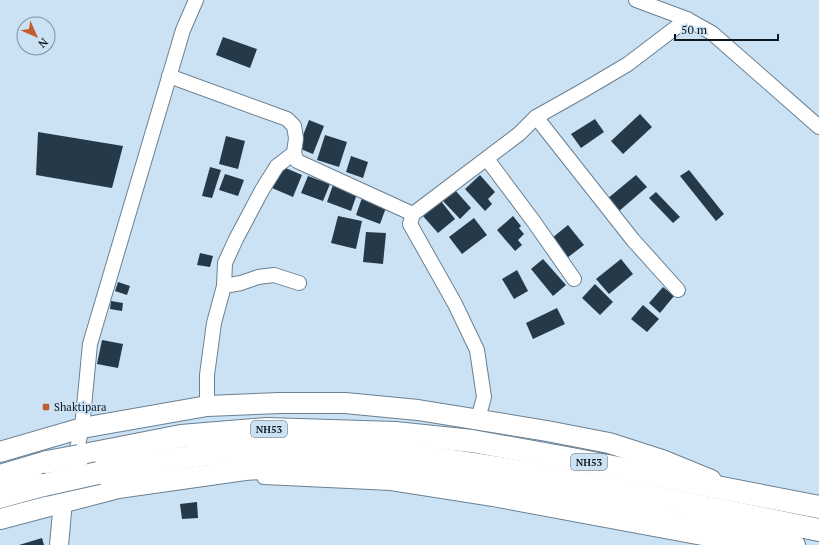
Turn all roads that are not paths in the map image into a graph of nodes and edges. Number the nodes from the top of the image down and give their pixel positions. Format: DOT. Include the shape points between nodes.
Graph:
graph roads {
  1 [pos="196,0"];
  2 [pos="636,0"];
  3 [pos="687,19"];
  4 [pos="169,76"];
  5 [pos="536,117"];
  6 [pos="819,127"];
  7 [pos="294,153"];
  8 [pos="486,159"];
  9 [pos="413,214"];
  10 [pos="574,279"];
  11 [pos="299,283"];
  12 [pos="224,286"];
  13 [pos="678,290"];
  14 [pos="207,406"];
  15 [pos="478,419"];
  16 [pos="82,428"];
  17 [pos="357,441"];
  18 [pos="0,452"];
  19 [pos="245,470"];
  20 [pos="0,476"];
  21 [pos="738,492"];
  22 [pos="0,497"];
  23 [pos="63,501"];
  24 [pos="819,507"];
  25 [pos="0,519"];
  26 [pos="819,530"];
  27 [pos="59,545"];
  28 [pos="740,545"];
  29 [pos="795,545"];
  1 -- 4 [label="street" via="183,30"];
  2 -- 3 [label="street"];
  3 -- 5 [label="street" via="628,64"];
  3 -- 6 [label="street" via="712,33"];
  4 -- 7 [label="street" via="287,119 294,126"];
  4 -- 16 [label="street" via="90,344"];
  5 -- 8 [label="street" via="519,134"];
  5 -- 13 [label="street" via="633,240"];
  7 -- 9 [label="street" via="297,162"];
  7 -- 12 [label="street" via="277,166 236,239 224,263"];
  8 -- 9 [label="street"];
  8 -- 10 [label="street"];
  9 -- 15 [label="street" via="410,224 455,304 477,350 484,397"];
  11 -- 12 [label="street" via="274,275"];
  12 -- 14 [label="street" via="214,323 206,375"];
  14 -- 15 [label="main road" via="345,403"];
  14 -- 16 [label="main road"];
  15 -- 21 [label="main road" via="609,444 662,460"];
  16 -- 18 [label="main road"];
  16 -- 23 [label="street"];
  17 -- 20 [label="highway, NH53, bridge" via="266,429 181,436 47,462"];
  17 -- 21 [label="highway, NH53" via="395,433 472,441"];
  17 -- 22 [label="highway, NH53, bridge" via="293,448 226,451 184,457 98,473"];
  17 -- 26 [label="highway, NH53"];
  19 -- 23 [label="main road" via="118,488"];
  19 -- 28 [label="street" via="261,477 391,483 493,499"];
  19 -- 29 [label="main road" via="326,464 381,468 549,495"];
  21 -- 24 [label="highway, NH53"];
  23 -- 25 [label="main road"];
  23 -- 27 [label="street"];
}
